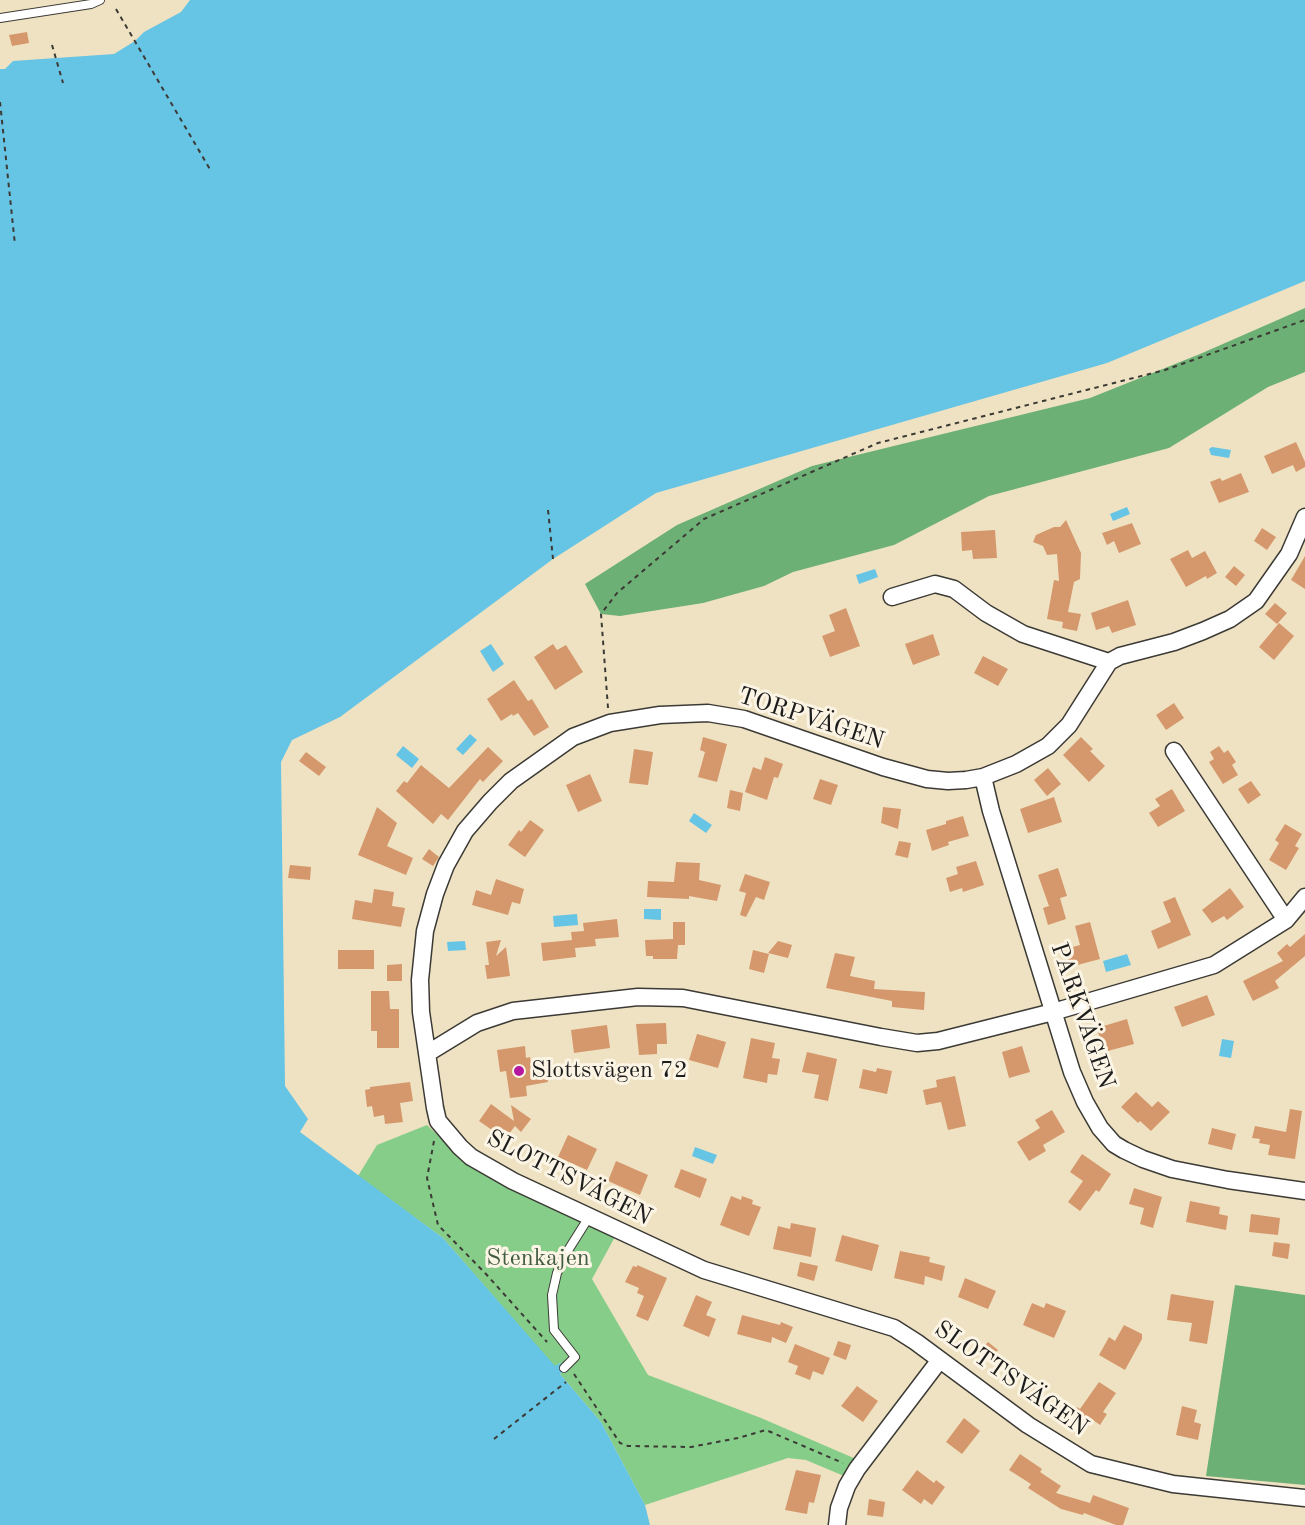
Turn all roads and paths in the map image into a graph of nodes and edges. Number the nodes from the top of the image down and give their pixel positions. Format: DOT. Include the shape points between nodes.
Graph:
graph roads {
  1 [pos="100,0"];
  2 [pos="116,9"];
  3 [pos="0,18"];
  4 [pos="52,45"];
  5 [pos="63,83"];
  6 [pos="0,102"];
  7 [pos="211,171"];
  8 [pos="15,245"];
  9 [pos="1305,320"];
  10 [pos="548,510"];
  11 [pos="1305,516"];
  12 [pos="553,559"];
  13 [pos="892,597"];
  14 [pos="1109,662"];
  15 [pos="610,723"];
  16 [pos="1174,751"];
  17 [pos="983,777"];
  18 [pos="1305,897"];
  19 [pos="1286,920"];
  20 [pos="1053,1012"];
  21 [pos="428,1053"];
  22 [pos="438,1120"];
  23 [pos="1305,1191"];
  24 [pos="590,1217"];
  25 [pos="939,1361"];
  26 [pos="565,1366"];
  27 [pos="566,1382"];
  28 [pos="494,1439"];
  29 [pos="857,1469"];
  30 [pos="1305,1498"];
  31 [pos="837,1525"];
  1 -- 3 [label="lane"];
  2 -- 7 [label="path"];
  4 -- 5 [label="path"];
  6 -- 8 [label="path"];
  9 -- 15 [label="path" via="1165,370 878,443 704,519 617,593 601,614"];
  10 -- 12 [label="path"];
  11 -- 14 [label="street" via="1289,554 1256,601 1203,631"];
  13 -- 14 [label="street" via="935,584 954,589 1023,634"];
  14 -- 17 [label="street, TORPVÄGEN" via="1069,725 1048,746"];
  15 -- 17 [label="street, TORPVÄGEN" via="708,713 744,719 927,779"];
  15 -- 21 [label="street, TORPVÄGEN" via="573,737 511,781 465,831 446,864 425,931 420,980"];
  16 -- 19 [label="street"];
  17 -- 20 [label="street, PARKVÄGEN"];
  18 -- 19 [label="street"];
  19 -- 20 [label="street" via="1214,965"];
  20 -- 21 [label="street" via="917,1043 683,998 638,997 513,1011 477,1023"];
  20 -- 23 [label="street, PARKVÄGEN" via="1085,1102 1114,1144 1172,1169"];
  21 -- 22 [label="street, SLOTTSVÄGEN"];
  22 -- 24 [label="street, SLOTTSVÄGEN" via="450,1138 471,1157"];
  22 -- 26 [label="path" via="427,1178 438,1225"];
  24 -- 25 [label="street, SLOTTSVÄGEN" via="704,1270 894,1328"];
  24 -- 26 [label="lane" via="567,1252 552,1295 554,1330 575,1357"];
  25 -- 29 [label="street"];
  25 -- 30 [label="street, SLOTTSVÄGEN" via="1028,1425 1091,1464 1173,1484"];
  26 -- 29 [label="path" via="620,1443 628,1446 691,1447 766,1430"];
  27 -- 28 [label="path"];
  29 -- 31 [label="street" via="839,1508"];
}
